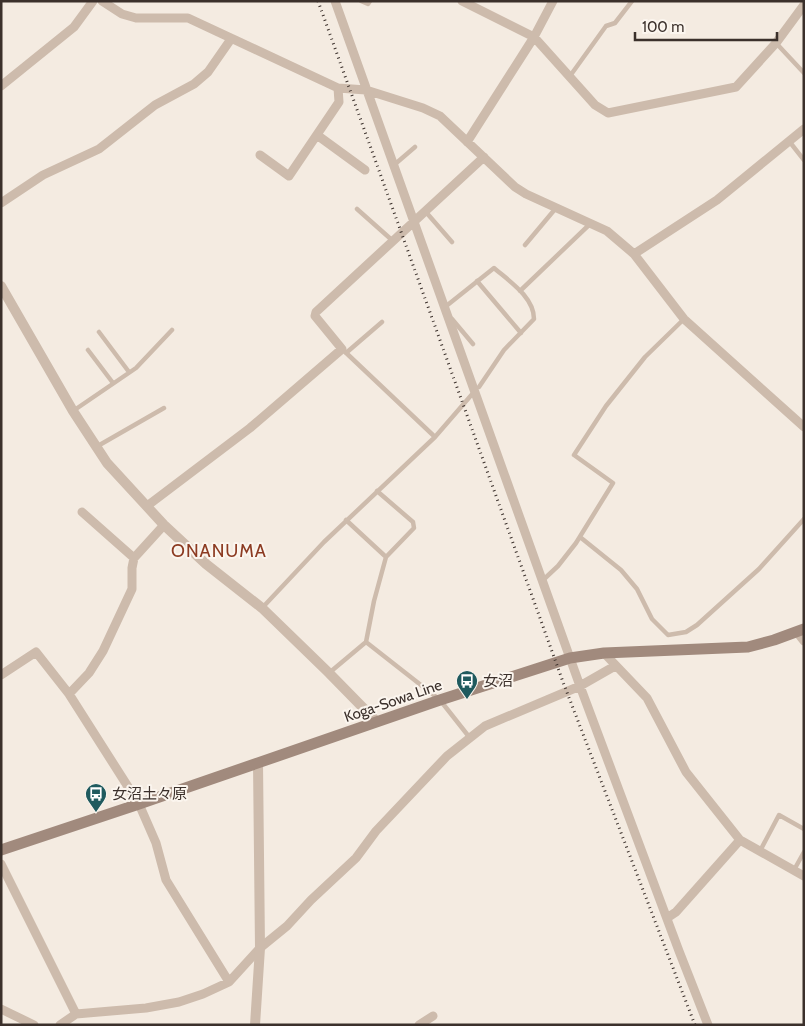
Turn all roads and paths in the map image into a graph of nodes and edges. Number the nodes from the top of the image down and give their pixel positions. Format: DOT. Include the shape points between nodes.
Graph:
graph roads {
  1 [pos="93,1"];
  2 [pos="102,1"];
  3 [pos="335,1"];
  4 [pos="361,1"];
  5 [pos="370,1"];
  6 [pos="462,1"];
  7 [pos="553,1"];
  8 [pos="632,1"];
  9 [pos="804,5"];
  10 [pos="534,37"];
  11 [pos="231,39"];
  12 [pos="776,43"];
  13 [pos="804,73"];
  14 [pos="570,76"];
  15 [pos="1,86"];
  16 [pos="338,88"];
  17 [pos="366,90"];
  18 [pos="804,129"];
  19 [pos="317,135"];
  20 [pos="789,141"];
  21 [pos="467,142"];
  22 [pos="416,147"];
  23 [pos="260,155"];
  24 [pos="484,157"];
  25 [pos="804,160"];
  26 [pos="393,166"];
  27 [pos="365,170"];
  28 [pos="1,203"];
  29 [pos="556,208"];
  30 [pos="357,209"];
  31 [pos="425,211"];
  32 [pos="413,222"];
  33 [pos="590,224"];
  34 [pos="393,241"];
  35 [pos="452,242"];
  36 [pos="525,245"];
  37 [pos="634,254"];
  38 [pos="477,281"];
  39 [pos="1,286"];
  40 [pos="520,291"];
  41 [pos="444,309"];
  42 [pos="684,319"];
  43 [pos="382,322"];
  44 [pos="172,330"];
  45 [pos="99,332"];
  46 [pos="520,333"];
  47 [pos="473,344"];
  48 [pos="88,350"];
  49 [pos="344,351"];
  50 [pos="130,372"];
  51 [pos="113,383"];
  52 [pos="476,389"];
  53 [pos="164,408"];
  54 [pos="73,411"];
  55 [pos="804,427"];
  56 [pos="435,437"];
  57 [pos="96,447"];
  58 [pos="377,491"];
  59 [pos="147,506"];
  60 [pos="82,512"];
  61 [pos="804,519"];
  62 [pos="346,520"];
  63 [pos="164,525"];
  64 [pos="580,537"];
  65 [pos="386,557"];
  66 [pos="134,558"];
  67 [pos="542,581"];
  68 [pos="262,608"];
  69 [pos="801,634"];
  70 [pos="366,642"];
  71 [pos="604,653"];
  72 [pos="570,658"];
  73 [pos="615,666"];
  74 [pos="329,672"];
  75 [pos="1,675"];
  76 [pos="580,686"];
  77 [pos="69,694"];
  78 [pos="440,700"];
  79 [pos="377,722"];
  80 [pos="470,738"];
  81 [pos="258,763"];
  82 [pos="139,804"];
  83 [pos="804,829"];
  84 [pos="740,840"];
  85 [pos="1,850"];
  86 [pos="760,851"];
  87 [pos="804,852"];
  88 [pos="1,864"];
  89 [pos="794,870"];
  90 [pos="804,876"];
  91 [pos="667,918"];
  92 [pos="260,948"];
  93 [pos="228,982"];
  94 [pos="1,1009"];
  95 [pos="76,1014"];
  96 [pos="433,1016"];
  97 [pos="34,1025"];
  98 [pos="60,1025"];
  99 [pos="255,1025"];
  100 [pos="419,1025"];
  101 [pos="708,1025"];
  1 -- 15 [label="street" via="74,27"];
  2 -- 11 [label="street" via="122,14 136,18 188,18"];
  3 -- 17 [label="street"];
  4 -- 5 [label="lane" via="368,4"];
  6 -- 10 [label="street"];
  7 -- 10 [label="street"];
  8 -- 14 [label="lane" via="615,23 606,26"];
  9 -- 12 [label="street"];
  10 -- 14 [label="street"];
  10 -- 21 [label="street"];
  11 -- 16 [label="street"];
  11 -- 28 [label="street" via="208,72 194,84 155,105 99,149 43,176"];
  12 -- 13 [label="lane"];
  12 -- 14 [label="street" via="736,87 608,113 595,105"];
  16 -- 17 [label="street"];
  16 -- 19 [label="street" via="339,102"];
  17 -- 21 [label="street" via="400,99 440,116"];
  17 -- 26 [label="street"];
  18 -- 20 [label="street"];
  19 -- 23 [label="street" via="289,176"];
  19 -- 27 [label="street"];
  20 -- 25 [label="lane"];
  20 -- 37 [label="street" via="717,200"];
  21 -- 24 [label="street"];
  22 -- 26 [label="lane"];
  24 -- 29 [label="street" via="515,187"];
  24 -- 31 [label="street"];
  26 -- 32 [label="street"];
  29 -- 33 [label="street"];
  29 -- 36 [label="lane"];
  30 -- 34 [label="lane"];
  31 -- 32 [label="street"];
  31 -- 35 [label="lane"];
  32 -- 34 [label="street"];
  32 -- 41 [label="street"];
  33 -- 37 [label="street" via="607,231"];
  33 -- 40 [label="lane"];
  34 -- 49 [label="street" via="316,312 315,316"];
  37 -- 42 [label="street"];
  38 -- 40 [label="lane" via="494,268"];
  38 -- 41 [label="lane"];
  38 -- 46 [label="lane"];
  39 -- 54 [label="street"];
  40 -- 46 [label="lane" via="534,309 534,319"];
  41 -- 47 [label="lane"];
  41 -- 52 [label="street"];
  42 -- 55 [label="street"];
  42 -- 64 [label="lane" via="645,357 606,406 574,455 613,483"];
  43 -- 49 [label="lane"];
  44 -- 50 [label="lane"];
  45 -- 50 [label="lane"];
  46 -- 52 [label="lane"];
  48 -- 51 [label="lane"];
  49 -- 56 [label="lane"];
  49 -- 59 [label="street"];
  50 -- 51 [label="lane"];
  51 -- 54 [label="lane"];
  52 -- 56 [label="lane"];
  52 -- 67 [label="street"];
  53 -- 57 [label="lane"];
  54 -- 57 [label="street"];
  56 -- 58 [label="lane"];
  57 -- 59 [label="street"];
  58 -- 62 [label="lane"];
  58 -- 65 [label="lane" via="413,522 414,528"];
  59 -- 63 [label="street"];
  60 -- 66 [label="street"];
  61 -- 64 [label="lane" via="759,568 697,625 686,632 668,635 652,619 637,589 621,570"];
  62 -- 65 [label="lane"];
  62 -- 68 [label="lane"];
  63 -- 66 [label="street"];
  63 -- 68 [label="street" via="206,564"];
  64 -- 67 [label="lane"];
  65 -- 70 [label="lane"];
  66 -- 77 [label="street" via="132,589 103,651 89,673"];
  67 -- 72 [label="street"];
  68 -- 74 [label="street"];
  69 -- 71 [label="main road, Koga-Sowa Line" via="748,647"];
  70 -- 74 [label="lane"];
  70 -- 78 [label="lane"];
  71 -- 72 [label="main road, Koga-Sowa Line"];
  71 -- 73 [label="street"];
  72 -- 76 [label="street"];
  72 -- 78 [label="main road, Koga-Sowa Line"];
  73 -- 76 [label="street"];
  73 -- 84 [label="street" via="647,698 686,772"];
  74 -- 79 [label="street"];
  75 -- 77 [label="street" via="36,652"];
  76 -- 80 [label="street" via="485,726"];
  76 -- 91 [label="street"];
  77 -- 82 [label="street"];
  78 -- 79 [label="main road, Koga-Sowa Line"];
  78 -- 80 [label="lane"];
  79 -- 81 [label="main road, Koga-Sowa Line"];
  80 -- 92 [label="street" via="447,756 399,806 356,858"];
  81 -- 82 [label="main road, Koga-Sowa Line"];
  81 -- 92 [label="street"];
  82 -- 85 [label="main road, Koga-Sowa Line"];
  82 -- 93 [label="street" via="156,843 166,880"];
  83 -- 86 [label="lane" via="780,815"];
  84 -- 86 [label="street"];
  84 -- 91 [label="street"];
  86 -- 89 [label="street"];
  87 -- 89 [label="lane"];
  88 -- 95 [label="street"];
  89 -- 90 [label="street"];
  91 -- 101 [label="street"];
  92 -- 93 [label="street"];
  92 -- 99 [label="street"];
  93 -- 95 [label="street" via="179,1002"];
  94 -- 97 [label="street"];
  95 -- 98 [label="street"];
  96 -- 100 [label="street"];
}
